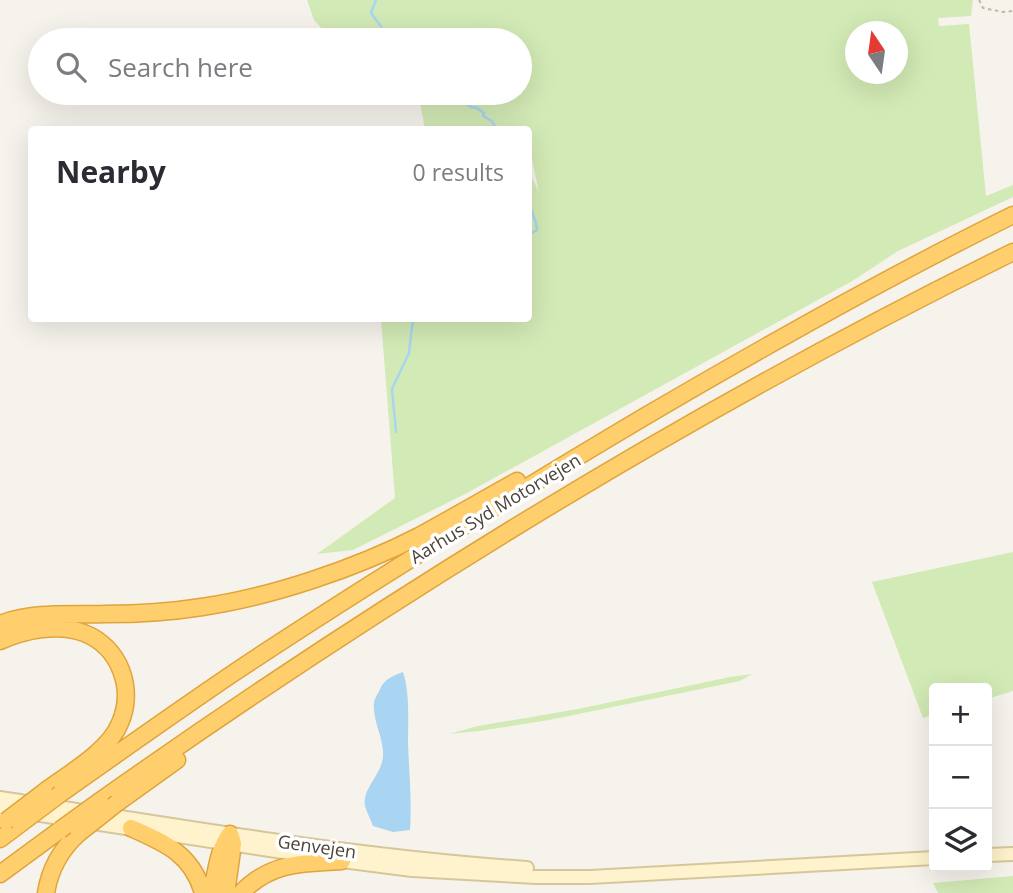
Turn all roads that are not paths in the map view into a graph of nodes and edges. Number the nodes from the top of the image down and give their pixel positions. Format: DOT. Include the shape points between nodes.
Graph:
graph roads {
  1 [pos="1013,215"];
  2 [pos="1013,252"];
  3 [pos="601,443"];
  4 [pos="0,624"];
  5 [pos="0,641"];
  6 [pos="333,642"];
  7 [pos="52,793"];
  8 [pos="0,798"];
  9 [pos="6,820"];
  10 [pos="131,828"];
  11 [pos="0,839"];
  12 [pos="229,840"];
  13 [pos="1013,853"];
  14 [pos="992,855"];
  15 [pos="929,858"];
  16 [pos="342,861"];
  17 [pos="636,873"];
  18 [pos="0,874"];
  19 [pos="47,893"];
  20 [pos="203,893"];
  21 [pos="211,893"];
  22 [pos="226,893"];
  23 [pos="241,893"];
  1 -- 3 [label="highway, Aarhus Syd Motorvejen" via="757,351"];
  2 -- 6 [label="highway, Aarhus Syd Motorvejen" via="773,378 573,492"];
  3 -- 4 [label="highway" via="577,448 417,537 302,583 203,607 30,615"];
  3 -- 7 [label="highway, Aarhus Syd Motorvejen" via="421,552"];
  5 -- 7 [label="highway" via="43,629 77,631 108,649 122,671 126,698 115,732"];
  6 -- 18 [label="highway, Aarhus Syd Motorvejen, bridge"];
  6 -- 19 [label="highway, bridge" via="259,702 79,832 55,862"];
  7 -- 9 [label="highway, Aarhus Syd Motorvejen, bridge"];
  8 -- 12 [label="street, Genvejen"];
  9 -- 10 [label="street, Genvejen"];
  9 -- 11 [label="highway, Aarhus Syd Motorvejen"];
  10 -- 12 [label="street, Genvejen"];
  10 -- 20 [label="highway" via="180,855"];
  12 -- 16 [label="street, Genvejen"];
  12 -- 17 [label="street, Genvejen" via="534,869"];
  12 -- 21 [label="highway" via="216,867"];
  12 -- 22 [label="highway"];
  13 -- 14 [label="street"];
  15 -- 17 [label="street, Genvejen"];
  16 -- 17 [label="street, Genvejen" via="510,876"];
  16 -- 23 [label="highway" via="286,865 260,877"];
}
